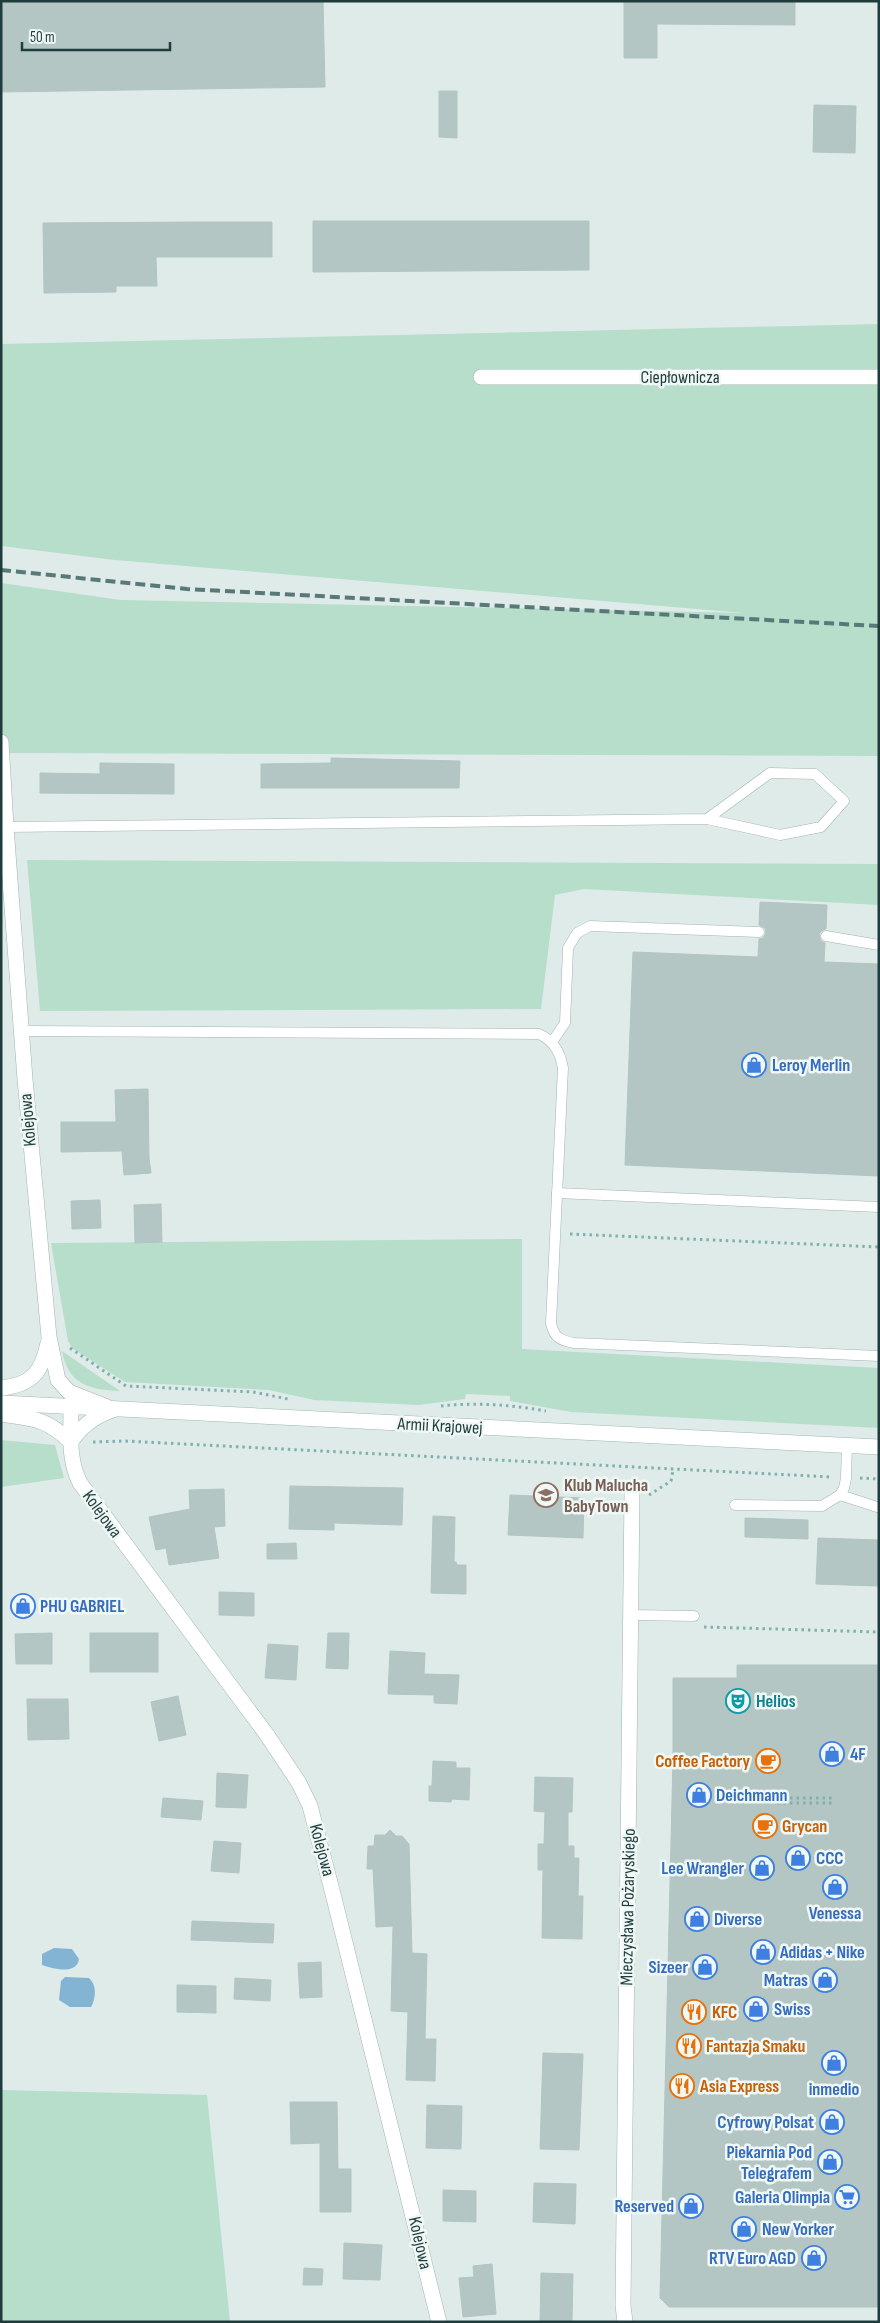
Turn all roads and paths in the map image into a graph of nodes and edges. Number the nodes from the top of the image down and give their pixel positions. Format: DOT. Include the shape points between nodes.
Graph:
graph roads {
  1 [pos="481,377"];
  2 [pos="879,377"];
  3 [pos="1,742"];
  4 [pos="707,819"];
  5 [pos="6,827"];
  6 [pos="759,932"];
  7 [pos="826,936"];
  8 [pos="879,945"];
  9 [pos="22,1031"];
  10 [pos="552,1042"];
  11 [pos="557,1193"];
  12 [pos="879,1207"];
  13 [pos="556,1233"];
  14 [pos="879,1247"];
  15 [pos="49,1337"];
  16 [pos="66,1342"];
  17 [pos="879,1356"];
  18 [pos="126,1386"];
  19 [pos="1,1388"];
  20 [pos="1,1403"];
  21 [pos="71,1408"];
  22 [pos="113,1410"];
  23 [pos="1,1414"];
  24 [pos="78,1442"];
  25 [pos="847,1446"];
  26 [pos="879,1447"];
  27 [pos="674,1470"];
  28 [pos="846,1478"];
  29 [pos="879,1479"];
  30 [pos="840,1495"];
  31 [pos="639,1496"];
  32 [pos="735,1505"];
  33 [pos="877,1507"];
  34 [pos="631,1615"];
  35 [pos="694,1616"];
  36 [pos="699,1626"];
  37 [pos="879,1632"];
  38 [pos="776,1798"];
  39 [pos="834,1798"];
  40 [pos="777,1803"];
  41 [pos="833,1803"];
  42 [pos="439,2322"];
  43 [pos="625,2322"];
  1 -- 2 [label="street, Ciepłownicza"];
  3 -- 5 [label="street, Kolejowa"];
  4 -- 4 [label="lane" via="780,835 821,827 844,801 815,774 770,772"];
  4 -- 5 [label="lane"];
  5 -- 9 [label="street, Kolejowa"];
  6 -- 10 [label="lane" via="590,926 577,933 568,948 565,1023"];
  7 -- 8 [label="lane"];
  9 -- 10 [label="lane" via="528,1032"];
  9 -- 15 [label="street, Kolejowa"];
  10 -- 11 [label="lane" via="563,1068"];
  11 -- 12 [label="lane"];
  11 -- 13 [label="lane"];
  13 -- 14 [label="path"];
  13 -- 17 [label="lane" via="551,1322 560,1340"];
  15 -- 19 [label="street" via="44,1363 38,1372 11,1388"];
  15 -- 22 [label="street, Kolejowa" via="58,1380 69,1392"];
  16 -- 18 [label="path" via="70,1350"];
  20 -- 21 [label="street, Armii Krajowej"];
  21 -- 22 [label="street, Armii Krajowej"];
  21 -- 24 [label="street, Kolejowa"];
  22 -- 24 [label="street" via="88,1422 78,1431"];
  22 -- 25 [label="street, Armii Krajowej"];
  23 -- 24 [label="street" via="40,1420"];
  24 -- 27 [label="path" via="125,1441"];
  24 -- 42 [label="street, Kolejowa" via="74,1470 80,1483 272,1742 310,1806"];
  25 -- 26 [label="street, Armii Krajowej"];
  25 -- 28 [label="lane"];
  27 -- 28 [label="path"];
  27 -- 31 [label="path" via="671,1481"];
  28 -- 29 [label="path"];
  28 -- 30 [label="lane"];
  30 -- 32 [label="lane" via="822,1506"];
  30 -- 33 [label="lane"];
  31 -- 34 [label="street, Mieczysława Pożaryskiego"];
  34 -- 35 [label="lane"];
  34 -- 43 [label="street, Mieczysława Pożaryskiego"];
  36 -- 37 [label="path"];
  38 -- 39 [label="path"];
  40 -- 41 [label="path"];
}
